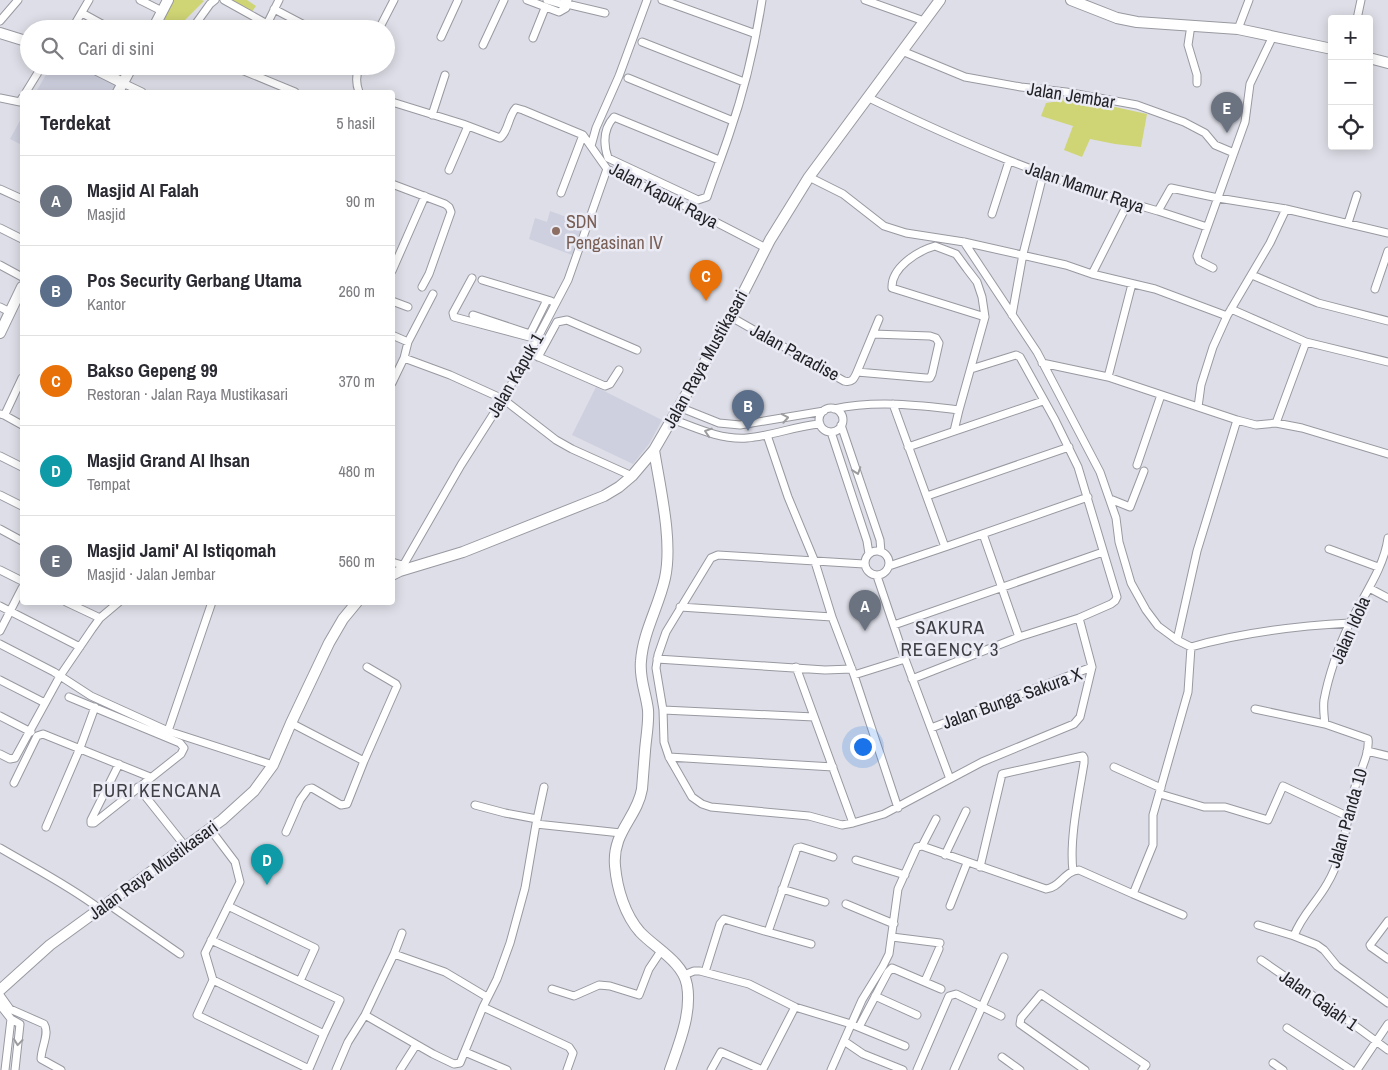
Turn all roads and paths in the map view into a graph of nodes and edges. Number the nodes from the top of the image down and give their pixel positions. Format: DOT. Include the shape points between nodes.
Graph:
graph roads {
  1 [pos="18,0"];
  2 [pos="140,0"];
  3 [pos="168,0"];
  4 [pos="215,0"];
  5 [pos="224,0"];
  6 [pos="279,0"];
  7 [pos="394,0"];
  8 [pos="458,0"];
  9 [pos="504,0"];
  10 [pos="527,0"];
  11 [pos="647,0"];
  12 [pos="662,0"];
  13 [pos="762,0"];
  14 [pos="865,0"];
  15 [pos="940,0"];
  16 [pos="1071,0"];
  17 [pos="1249,0"];
  18 [pos="1361,0"];
  19 [pos="87,1"];
  20 [pos="566,2"];
  21 [pos="546,4"];
  22 [pos="274,9"];
  23 [pos="162,11"];
  24 [pos="82,13"];
  25 [pos="605,14"];
  26 [pos="1357,15"];
  27 [pos="78,20"];
  28 [pos="95,20"];
  29 [pos="159,20"];
  30 [pos="198,20"];
  31 [pos="260,20"];
  32 [pos="269,20"];
  33 [pos="295,20"];
  34 [pos="384,20"];
  35 [pos="0,21"];
  36 [pos="924,22"];
  37 [pos="1191,25"];
  38 [pos="1238,28"];
  39 [pos="0,33"];
  40 [pos="756,34"];
  41 [pos="1273,36"];
  42 [pos="441,37"];
  43 [pos="533,38"];
  44 [pos="20,39"];
  45 [pos="642,42"];
  46 [pos="483,45"];
  47 [pos="1328,48"];
  48 [pos="902,52"];
  49 [pos="1373,59"];
  50 [pos="1388,63"];
  51 [pos="36,75"];
  52 [pos="102,75"];
  53 [pos="128,75"];
  54 [pos="254,75"];
  55 [pos="357,75"];
  56 [pos="445,75"];
  57 [pos="628,78"];
  58 [pos="744,82"];
  59 [pos="1196,83"];
  60 [pos="121,88"];
  61 [pos="27,90"];
  62 [pos="290,90"];
  63 [pos="358,90"];
  64 [pos="867,97"];
  65 [pos="0,98"];
  66 [pos="20,102"];
  67 [pos="395,103"];
  68 [pos="432,115"];
  69 [pos="733,121"];
  70 [pos="468,126"];
  71 [pos="583,135"];
  72 [pos="591,146"];
  73 [pos="1234,153"];
  74 [pos="719,160"];
  75 [pos="1009,161"];
  76 [pos="607,169"];
  77 [pos="449,170"];
  78 [pos="1043,175"];
  79 [pos="809,177"];
  80 [pos="395,185"];
  81 [pos="0,189"];
  82 [pos="561,193"];
  83 [pos="1357,195"];
  84 [pos="425,196"];
  85 [pos="20,198"];
  86 [pos="1218,198"];
  87 [pos="1128,203"];
  88 [pos="1286,209"];
  89 [pos="1158,211"];
  90 [pos="992,214"];
  91 [pos="1348,223"];
  92 [pos="1207,227"];
  93 [pos="0,228"];
  94 [pos="1388,234"];
  95 [pos="20,238"];
  96 [pos="964,242"];
  97 [pos="766,248"];
  98 [pos="1388,250"];
  99 [pos="1023,254"];
  100 [pos="395,264"];
  101 [pos="0,265"];
  102 [pos="1214,268"];
  103 [pos="1092,274"];
  104 [pos="1252,275"];
  105 [pos="20,276"];
  106 [pos="472,278"];
  107 [pos="482,280"];
  108 [pos="1132,284"];
  109 [pos="422,287"];
  110 [pos="1375,289"];
  111 [pos="20,291"];
  112 [pos="433,294"];
  113 [pos="547,300"];
  114 [pos="395,301"];
  115 [pos="556,302"];
  116 [pos="0,307"];
  117 [pos="408,307"];
  118 [pos="10,312"];
  119 [pos="1229,312"];
  120 [pos="473,315"];
  121 [pos="1012,315"];
  122 [pos="731,317"];
  123 [pos="985,317"];
  124 [pos="879,319"];
  125 [pos="1388,321"];
  126 [pos="0,333"];
  127 [pos="873,334"];
  128 [pos="395,336"];
  129 [pos="537,339"];
  130 [pos="408,342"];
  131 [pos="1306,342"];
  132 [pos="636,350"];
  133 [pos="529,353"];
  134 [pos="538,357"];
  135 [pos="404,358"];
  136 [pos="1388,362"];
  137 [pos="1042,363"];
  138 [pos="971,369"];
  139 [pos="619,370"];
  140 [pos="857,372"];
  141 [pos="395,377"];
  142 [pos="1108,377"];
  143 [pos="20,382"];
  144 [pos="1161,395"];
  145 [pos="503,399"];
  146 [pos="1043,400"];
  147 [pos="893,404"];
  148 [pos="679,407"];
  149 [pos="1198,407"];
  150 [pos="834,409"];
  151 [pos="958,410"];
  152 [pos="824,411"];
  153 [pos="2,415"];
  154 [pos="696,415"];
  155 [pos="672,419"];
  156 [pos="1237,420"];
  157 [pos="1277,423"];
  158 [pos="20,424"];
  159 [pos="820,424"];
  160 [pos="740,425"];
  161 [pos="841,425"];
  162 [pos="691,427"];
  163 [pos="954,431"];
  164 [pos="831,432"];
  165 [pos="767,435"];
  166 [pos="742,438"];
  167 [pos="908,447"];
  168 [pos="1069,447"];
  169 [pos="654,450"];
  170 [pos="1388,454"];
  171 [pos="0,456"];
  172 [pos="1137,465"];
  173 [pos="20,466"];
  174 [pos="1144,471"];
  175 [pos="632,476"];
  176 [pos="0,495"];
  177 [pos="927,496"];
  178 [pos="1088,497"];
  179 [pos="1110,500"];
  180 [pos="20,505"];
  181 [pos="0,529"];
  182 [pos="983,534"];
  183 [pos="1388,538"];
  184 [pos="20,540"];
  185 [pos="945,547"];
  186 [pos="1329,550"];
  187 [pos="881,552"];
  188 [pos="1103,552"];
  189 [pos="869,554"];
  190 [pos="815,562"];
  191 [pos="864,564"];
  192 [pos="889,566"];
  193 [pos="1378,568"];
  194 [pos="0,570"];
  195 [pos="398,570"];
  196 [pos="877,576"];
  197 [pos="20,580"];
  198 [pos="1002,588"];
  199 [pos="1369,588"];
  200 [pos="20,592"];
  201 [pos="1388,598"];
  202 [pos="72,605"];
  203 [pos="115,605"];
  204 [pos="211,605"];
  205 [pos="355,605"];
  206 [pos="0,606"];
  207 [pos="680,607"];
  208 [pos="10,611"];
  209 [pos="100,618"];
  210 [pos="832,618"];
  211 [pos="1079,618"];
  212 [pos="1350,623"];
  213 [pos="894,625"];
  214 [pos="0,631"];
  215 [pos="1019,637"];
  216 [pos="1177,640"];
  217 [pos="0,644"];
  218 [pos="80,647"];
  219 [pos="1192,647"];
  220 [pos="657,659"];
  221 [pos="905,659"];
  222 [pos="366,667"];
  223 [pos="796,667"];
  224 [pos="1092,667"];
  225 [pos="853,672"];
  226 [pos="60,676"];
  227 [pos="912,679"];
  228 [pos="0,680"];
  229 [pos="69,697"];
  230 [pos="45,704"];
  231 [pos="95,707"];
  232 [pos="1255,709"];
  233 [pos="663,710"];
  234 [pos="0,716"];
  235 [pos="814,717"];
  236 [pos="291,723"];
  237 [pos="1325,724"];
  238 [pos="931,728"];
  239 [pos="168,731"];
  240 [pos="31,732"];
  241 [pos="80,748"];
  242 [pos="1367,751"];
  243 [pos="0,754"];
  244 [pos="1388,756"];
  245 [pos="669,757"];
  246 [pos="364,761"];
  247 [pos="119,764"];
  248 [pos="273,765"];
  249 [pos="833,767"];
  250 [pos="1114,767"];
  251 [pos="150,777"];
  252 [pos="950,780"];
  253 [pos="14,783"];
  254 [pos="138,787"];
  255 [pos="544,788"];
  256 [pos="1160,791"];
  257 [pos="475,805"];
  258 [pos="898,808"];
  259 [pos="966,811"];
  260 [pos="1349,817"];
  261 [pos="936,819"];
  262 [pos="536,821"];
  263 [pos="853,823"];
  264 [pos="46,827"];
  265 [pos="210,829"];
  266 [pos="286,832"];
  267 [pos="621,833"];
  268 [pos="185,846"];
  269 [pos="922,846"];
  270 [pos="0,848"];
  271 [pos="945,855"];
  272 [pos="833,857"];
  273 [pos="856,860"];
  274 [pos="967,862"];
  275 [pos="980,867"];
  276 [pos="1073,871"];
  277 [pos="905,875"];
  278 [pos="782,889"];
  279 [pos="1133,894"];
  280 [pos="825,902"];
  281 [pos="846,904"];
  282 [pos="104,906"];
  283 [pos="228,906"];
  284 [pos="950,906"];
  285 [pos="1183,915"];
  286 [pos="1388,921"];
  287 [pos="894,924"];
  288 [pos="1258,925"];
  289 [pos="768,932"];
  290 [pos="402,933"];
  291 [pos="1294,936"];
  292 [pos="892,937"];
  293 [pos="211,940"];
  294 [pos="812,944"];
  295 [pos="661,951"];
  296 [pos="180,954"];
  297 [pos="394,954"];
  298 [pos="1004,957"];
  299 [pos="1388,959"];
  300 [pos="1261,960"];
  301 [pos="705,972"];
  302 [pos="684,975"];
  303 [pos="214,980"];
  304 [pos="300,981"];
  305 [pos="925,981"];
  306 [pos="552,989"];
  307 [pos="941,989"];
  308 [pos="0,990"];
  309 [pos="0,995"];
  310 [pos="875,996"];
  311 [pos="487,997"];
  312 [pos="1388,1003"];
  313 [pos="0,1005"];
  314 [pos="795,1006"];
  315 [pos="981,1006"];
  316 [pos="483,1007"];
  317 [pos="365,1015"];
  318 [pos="917,1015"];
  319 [pos="1001,1016"];
  320 [pos="11,1020"];
  321 [pos="1388,1024"];
  322 [pos="855,1026"];
  323 [pos="1287,1028"];
  324 [pos="324,1034"];
  325 [pos="844,1041"];
  326 [pos="1376,1041"];
  327 [pos="416,1045"];
  328 [pos="905,1046"];
  329 [pos="1388,1050"];
  330 [pos="465,1052"];
  331 [pos="1002,1057"];
  332 [pos="1273,1063"];
  333 [pos="1144,1067"];
  334 [pos="1016,1069"];
  335 [pos="5,1070"];
  336 [pos="14,1070"];
  337 [pos="61,1070"];
  338 [pos="336,1070"];
  339 [pos="400,1070"];
  340 [pos="507,1070"];
  341 [pos="567,1070"];
  342 [pos="670,1070"];
  343 [pos="711,1070"];
  344 [pos="831,1070"];
  345 [pos="903,1070"];
  346 [pos="917,1070"];
  347 [pos="954,1070"];
  348 [pos="1085,1070"];
  349 [pos="1283,1070"];
  350 [pos="1351,1070"];
  351 [pos="1357,1070"];
  1 -- 35 [label="street"];
  2 -- 23 [label="street"];
  3 -- 23 [label="main road"];
  4 -- 30 [label="street"];
  5 -- 31 [label="street"];
  6 -- 22 [label="street"];
  7 -- 34 [label="street"];
  8 -- 42 [label="street"];
  9 -- 46 [label="street"];
  10 -- 21 [label="street"];
  11 -- 72 [label="street"];
  12 -- 40 [label="street"];
  13 -- 40 [label="street"];
  14 -- 36 [label="street"];
  15 -- 36 [label="main road, Jalan Raya Mustikasari"];
  16 -- 37 [label="main road" via="1116,18"];
  17 -- 38 [label="street"];
  18 -- 26 [label="street"];
  19 -- 24 [label="street"];
  20 -- 21 [label="street" via="564,5"];
  20 -- 25 [label="street"];
  21 -- 43 [label="street"];
  22 -- 32 [label="street"];
  22 -- 33 [label="street"];
  23 -- 29 [label="main road"];
  24 -- 27 [label="street"];
  24 -- 28 [label="street"];
  36 -- 48 [label="main road, Jalan Raya Mustikasari"];
  37 -- 38 [label="main road"];
  37 -- 59 [label="street" via="1188,44 1197,75"];
  38 -- 41 [label="main road"];
  39 -- 44 [label="main road"];
  40 -- 58 [label="street"];
  41 -- 47 [label="main road"];
  41 -- 73 [label="street" via="1250,84 1245,122"];
  45 -- 58 [label="street"];
  48 -- 64 [label="main road, Jalan Raya Mustikasari"];
  48 -- 73 [label="street, Jalan Jembar" via="965,77 1137,105 1184,122 1205,133 1215,145"];
  49 -- 50 [label="main road"];
  51 -- 61 [label="street"];
  52 -- 60 [label="main road"];
  53 -- 60 [label="main road"];
  54 -- 62 [label="street"];
  55 -- 63 [label="street"];
  56 -- 68 [label="street"];
  57 -- 69 [label="street"];
  58 -- 69 [label="street"];
  64 -- 75 [label="street, Jalan Mamur Raya"];
  64 -- 79 [label="main road, Jalan Raya Mustikasari"];
  65 -- 66 [label="street"];
  67 -- 68 [label="street"];
  68 -- 70 [label="street"];
  69 -- 74 [label="street"];
  70 -- 71 [label="street" via="500,138 516,108"];
  70 -- 77 [label="street"];
  71 -- 72 [label="street, Jalan Kapuk Raya"];
  71 -- 82 [label="street"];
  72 -- 76 [label="street, Jalan Kapuk Raya"];
  73 -- 86 [label="street"];
  74 -- 74 [label="street" via="614,117 604,135 608,158 698,200 707,197"];
  75 -- 78 [label="street, Jalan Mamur Raya"];
  75 -- 90 [label="street"];
  76 -- 97 [label="street, Jalan Kapuk Raya"];
  76 -- 115 [label="street, Jalan Kapuk 1" via="568,280"];
  78 -- 87 [label="street, Jalan Mamur Raya"];
  78 -- 99 [label="street"];
  79 -- 96 [label="street" via="843,194 884,226 906,233"];
  79 -- 97 [label="main road, Jalan Raya Mustikasari"];
  80 -- 84 [label="street"];
  81 -- 85 [label="street"];
  83 -- 91 [label="street"];
  84 -- 100 [label="street"];
  84 -- 109 [label="street" via="449,207 451,212"];
  86 -- 88 [label="street, Jalan Mamur Raya"];
  86 -- 89 [label="street, Jalan Mamur Raya" via="1171,188"];
  86 -- 92 [label="street"];
  87 -- 89 [label="street, Jalan Mamur Raya"];
  87 -- 103 [label="street"];
  88 -- 91 [label="street, Jalan Mamur Raya"];
  88 -- 104 [label="street"];
  89 -- 92 [label="street"];
  91 -- 94 [label="street, Jalan Mamur Raya"];
  92 -- 102 [label="street" via="1197,258"];
  93 -- 95 [label="street"];
  96 -- 99 [label="street"];
  96 -- 121 [label="street"];
  97 -- 122 [label="main road, Jalan Raya Mustikasari"];
  98 -- 110 [label="street"];
  99 -- 103 [label="street"];
  99 -- 121 [label="street"];
  101 -- 105 [label="street"];
  103 -- 108 [label="street"];
  104 -- 119 [label="street"];
  104 -- 125 [label="street" via="1318,303"];
  106 -- 129 [label="street" via="453,313 454,317"];
  107 -- 113 [label="street"];
  108 -- 119 [label="street"];
  108 -- 142 [label="street"];
  111 -- 118 [label="main road"];
  112 -- 130 [label="street"];
  113 -- 115 [label="street"];
  113 -- 120 [label="street" via="530,334"];
  114 -- 117 [label="street"];
  115 -- 129 [label="street, Jalan Kapuk 1"];
  116 -- 118 [label="street"];
  118 -- 126 [label="main road"];
  119 -- 131 [label="street"];
  119 -- 149 [label="street" via="1213,347"];
  121 -- 137 [label="street"];
  122 -- 140 [label="street, Jalan Paradise" via="844,380 853,380"];
  122 -- 148 [label="main road, Jalan Raya Mustikasari"];
  123 -- 123 [label="street" via="892,288 894,276 916,254 926,249 935,246 956,254 977,282"];
  123 -- 138 [label="street"];
  124 -- 127 [label="street, Jalan Paradise"];
  127 -- 140 [label="street, Jalan Paradise"];
  127 -- 140 [label="street" via="936,338 939,343 932,374 926,378"];
  128 -- 130 [label="street"];
  129 -- 133 [label="street, Jalan Kapuk 1"];
  130 -- 135 [label="street"];
  131 -- 136 [label="street"];
  131 -- 157 [label="street"];
  132 -- 134 [label="street" via="561,320"];
  133 -- 134 [label="street"];
  133 -- 145 [label="street, Jalan Kapuk 1"];
  134 -- 139 [label="street" via="605,386"];
  135 -- 141 [label="street"];
  135 -- 145 [label="street"];
  137 -- 142 [label="street"];
  137 -- 179 [label="street" via="1086,442"];
  138 -- 146 [label="street" via="1016,355"];
  138 -- 151 [label="street"];
  142 -- 144 [label="street"];
  143 -- 153 [label="street"];
  144 -- 149 [label="street"];
  144 -- 172 [label="street"];
  145 -- 175 [label="street" via="556,440"];
  145 -- 195 [label="street, Jalan Kapuk 1"];
  146 -- 163 [label="street"];
  146 -- 168 [label="street"];
  147 -- 150 [label="street"];
  147 -- 151 [label="street"];
  147 -- 167 [label="street"];
  148 -- 154 [label="street"];
  148 -- 155 [label="main road, Jalan Raya Mustikasari"];
  149 -- 156 [label="street"];
  150 -- 152 [label="street"];
  150 -- 161 [label="street" via="842,417"];
  151 -- 163 [label="street"];
  152 -- 159 [label="street" via="819,418"];
  160 -- 152 [label="street, one-way"];
  153 -- 158 [label="street"];
  154 -- 160 [label="street" via="719,424"];
  154 -- 162 [label="street"];
  155 -- 162 [label="street"];
  155 -- 169 [label="main road, Jalan Raya Mustikasari"];
  156 -- 157 [label="street" via="1256,425"];
  156 -- 216 [label="street" via="1197,551"];
  157 -- 170 [label="street"];
  159 -- 164 [label="street"];
  159 -- 165 [label="street"];
  160 -- 166 [label="street"];
  161 -- 164 [label="street"];
  161 -- 187 [label="street, one-way" via="880,540"];
  166 -- 162 [label="street, one-way" via="716,435"];
  163 -- 167 [label="street"];
  164 -- 189 [label="street"];
  165 -- 166 [label="street"];
  165 -- 190 [label="street"];
  167 -- 177 [label="street"];
  168 -- 177 [label="street"];
  168 -- 178 [label="street"];
  169 -- 175 [label="main road, Jalan Raya Mustikasari"];
  169 -- 267 [label="main road" via="667,537 667,566 640,662 648,709 642,788"];
  171 -- 173 [label="street"];
  174 -- 179 [label="street" via="1130,507"];
  175 -- 195 [label="main road, Jalan Raya Mustikasari" via="584,505 463,552"];
  176 -- 180 [label="street"];
  177 -- 185 [label="street"];
  178 -- 182 [label="street"];
  178 -- 188 [label="street"];
  179 -- 216 [label="street" via="1131,583 1153,620"];
  181 -- 184 [label="street"];
  182 -- 185 [label="street"];
  182 -- 198 [label="street"];
  183 -- 193 [label="street, Jalan Idola"];
  185 -- 192 [label="street"];
  186 -- 193 [label="street"];
  187 -- 189 [label="street"];
  187 -- 192 [label="street" via="888,558"];
  188 -- 198 [label="street"];
  188 -- 211 [label="street" via="1117,597 1115,601"];
  189 -- 191 [label="street"];
  190 -- 191 [label="street"];
  190 -- 207 [label="street" via="714,556"];
  190 -- 210 [label="street"];
  191 -- 196 [label="street" via="868,572"];
  192 -- 196 [label="street" via="886,572"];
  193 -- 199 [label="street, Jalan Idola"];
  194 -- 197 [label="street"];
  196 -- 213 [label="street"];
  198 -- 213 [label="street"];
  198 -- 215 [label="street"];
  199 -- 201 [label="street"];
  199 -- 212 [label="street, Jalan Idola"];
  200 -- 208 [label="street"];
  202 -- 209 [label="street"];
  203 -- 209 [label="street"];
  204 -- 239 [label="street"];
  205 -- 236 [label="main road, Jalan Raya Mustikasari" via="329,642"];
  206 -- 208 [label="street"];
  207 -- 210 [label="street"];
  207 -- 220 [label="street" via="666,632"];
  208 -- 214 [label="street"];
  208 -- 218 [label="street"];
  209 -- 218 [label="street"];
  210 -- 225 [label="street"];
  211 -- 215 [label="street"];
  211 -- 224 [label="street"];
  212 -- 219 [label="street" via="1248,633"];
  212 -- 237 [label="street, Jalan Idola" via="1324,701"];
  213 -- 221 [label="street"];
  215 -- 227 [label="street"];
  216 -- 219 [label="street"];
  217 -- 226 [label="street"];
  218 -- 226 [label="street"];
  219 -- 256 [label="street" via="1188,692"];
  220 -- 223 [label="street"];
  220 -- 233 [label="street" via="657,682"];
  221 -- 225 [label="street"];
  221 -- 227 [label="street"];
  222 -- 246 [label="street" via="397,686"];
  223 -- 225 [label="street"];
  223 -- 235 [label="street"];
  224 -- 238 [label="street, Jalan Bunga Sakura X"];
  224 -- 252 [label="street" via="1080,717 1074,724 982,762"];
  225 -- 258 [label="street"];
  226 -- 230 [label="street"];
  226 -- 239 [label="street" via="91,696"];
  227 -- 238 [label="street"];
  228 -- 230 [label="street"];
  229 -- 231 [label="street"];
  230 -- 240 [label="street"];
  231 -- 241 [label="street"];
  231 -- 251 [label="street" via="182,744 182,754"];
  232 -- 237 [label="street"];
  233 -- 235 [label="street"];
  233 -- 245 [label="street" via="664,742"];
  234 -- 240 [label="street"];
  235 -- 249 [label="street"];
  236 -- 246 [label="street"];
  236 -- 248 [label="main road, Jalan Raya Mustikasari"];
  237 -- 242 [label="street, Jalan Panda 10" via="1367,738"];
  238 -- 252 [label="street"];
  239 -- 248 [label="street"];
  240 -- 243 [label="street" via="15,758"];
  241 -- 247 [label="street"];
  241 -- 253 [label="street" via="45,734 38,735"];
  241 -- 264 [label="street"];
  242 -- 244 [label="street"];
  242 -- 260 [label="street, Jalan Panda 10" via="1354,789"];
  245 -- 249 [label="street"];
  245 -- 263 [label="street" via="692,797 702,804 809,816 842,825"];
  246 -- 266 [label="street" via="347,804 308,789"];
  247 -- 251 [label="street"];
  247 -- 254 [label="street" via="91,822 94,823"];
  248 -- 265 [label="main road, Jalan Raya Mustikasari" via="254,791"];
  249 -- 263 [label="street"];
  250 -- 256 [label="street"];
  251 -- 254 [label="street"];
  252 -- 258 [label="street"];
  254 -- 268 [label="street"];
  255 -- 262 [label="street"];
  256 -- 260 [label="street" via="1204,807 1225,808 1268,820 1284,786"];
  256 -- 279 [label="street" via="1153,815 1153,845"];
  257 -- 262 [label="street"];
  258 -- 263 [label="street"];
  259 -- 271 [label="street"];
  260 -- 291 [label="street, Jalan Panda 10" via="1339,859"];
  261 -- 269 [label="street"];
  262 -- 267 [label="street"];
  262 -- 311 [label="street" via="525,888 510,944"];
  265 -- 268 [label="main road, Jalan Raya Mustikasari"];
  265 -- 283 [label="street" via="235,862 239,874 240,882"];
  267 -- 295 [label="main road" via="616,844 615,863 619,889 635,925"];
  268 -- 282 [label="main road, Jalan Raya Mustikasari"];
  269 -- 271 [label="street"];
  269 -- 277 [label="street" via="916,848"];
  270 -- 282 [label="street"];
  271 -- 274 [label="street"];
  272 -- 278 [label="street" via="798,847"];
  273 -- 277 [label="street"];
  274 -- 275 [label="street"];
  274 -- 284 [label="street"];
  275 -- 276 [label="street" via="1046,889 1055,887"];
  275 -- 276 [label="street" via="1002,774 1083,756"];
  276 -- 279 [label="street" via="1079,870"];
  277 -- 287 [label="street" via="898,889"];
  278 -- 280 [label="street"];
  278 -- 289 [label="street"];
  279 -- 285 [label="street"];
  281 -- 287 [label="street"];
  282 -- 296 [label="street"];
  282 -- 308 [label="main road, Jalan Raya Mustikasari" via="50,945"];
  283 -- 293 [label="street"];
  283 -- 304 [label="street" via="315,948"];
  286 -- 299 [label="street" via="1370,946"];
  287 -- 292 [label="street"];
  288 -- 291 [label="street"];
  289 -- 294 [label="street"];
  289 -- 301 [label="street" via="724,919"];
  290 -- 297 [label="street"];
  291 -- 312 [label="street" via="1317,945 1337,966"];
  292 -- 305 [label="street" via="939,946"];
  292 -- 322 [label="street" via="886,961 862,1000"];
  293 -- 303 [label="street" via="205,953"];
  293 -- 304 [label="street"];
  295 -- 302 [label="main road"];
  295 -- 306 [label="street" via="638,995 599,984 574,996"];
  297 -- 311 [label="street" via="445,972"];
  297 -- 317 [label="street"];
  298 -- 315 [label="street"];
  300 -- 326 [label="street, Jalan Gajah 1"];
  301 -- 302 [label="street" via="694,971"];
  301 -- 314 [label="street" via="749,984"];
  302 -- 342 [label="main road" via="687,1013"];
  303 -- 324 [label="street"];
  303 -- 324 [label="street" via="197,1015 309,1069"];
  304 -- 324 [label="street" via="340,1000"];
  305 -- 307 [label="street"];
  305 -- 310 [label="street" via="892,968"];
  309 -- 337 [label="street" via="10,1009 46,1026 41,1059"];
  310 -- 318 [label="street"];
  310 -- 322 [label="street"];
  311 -- 316 [label="street"];
  313 -- 320 [label="street"];
  314 -- 322 [label="street"];
  314 -- 343 [label="street" via="764,1069 721,1052"];
  315 -- 319 [label="street"];
  315 -- 346 [label="street" via="956,994 949,996"];
  315 -- 347 [label="street"];
  316 -- 330 [label="street"];
  316 -- 341 [label="street" via="568,1047 573,1053"];
  317 -- 327 [label="street"];
  317 -- 338 [label="street"];
  320 -- 335 [label="street"];
  320 -- 336 [label="street, one-way" via="20,1026"];
  321 -- 326 [label="street"];
  322 -- 325 [label="street"];
  322 -- 328 [label="street"];
  323 -- 350 [label="street"];
  325 -- 344 [label="street"];
  325 -- 345 [label="street" via="863,1054"];
  326 -- 329 [label="street, Jalan Gajah 1"];
  326 -- 351 [label="street"];
  327 -- 330 [label="street" via="454,1064 460,1063"];
  327 -- 339 [label="street"];
  330 -- 340 [label="street"];
  331 -- 334 [label="street"];
  332 -- 349 [label="street"];
  333 -- 348 [label="street" via="1041,995 1021,1018 1020,1024"];
}
